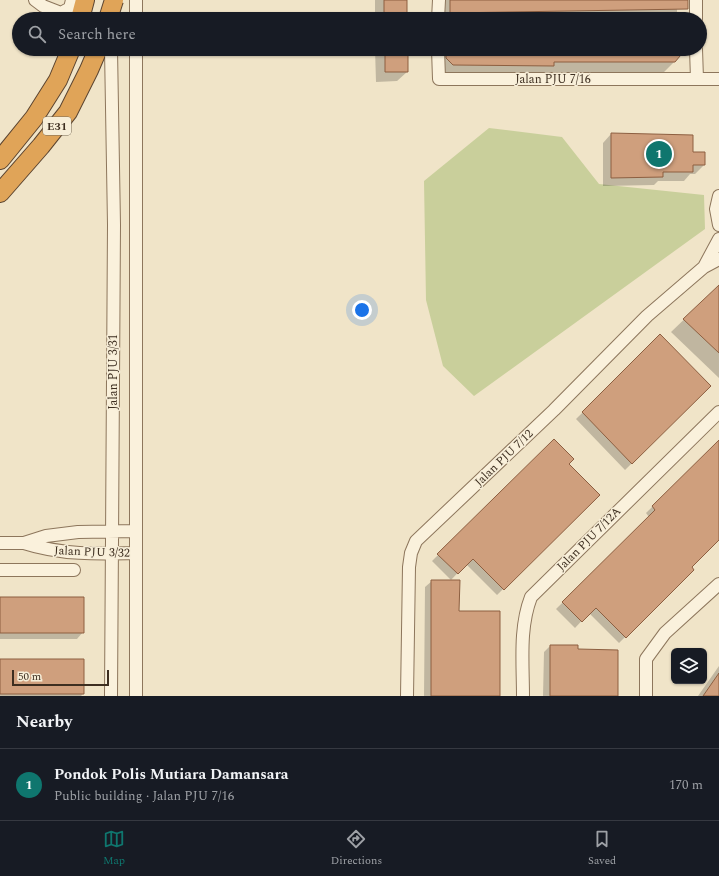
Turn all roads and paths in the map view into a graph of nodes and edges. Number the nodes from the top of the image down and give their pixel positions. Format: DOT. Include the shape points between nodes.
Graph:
graph roads {
  1 [pos="35,0"];
  2 [pos="72,0"];
  3 [pos="85,0"];
  4 [pos="110,0"];
  5 [pos="114,0"];
  6 [pos="136,0"];
  7 [pos="439,0"];
  8 [pos="696,0"];
  9 [pos="58,12"];
  10 [pos="63,12"];
  11 [pos="82,12"];
  12 [pos="109,12"];
  13 [pos="111,12"];
  14 [pos="136,12"];
  15 [pos="438,12"];
  16 [pos="696,12"];
  17 [pos="67,56"];
  18 [pos="95,56"];
  19 [pos="111,56"];
  20 [pos="136,56"];
  21 [pos="438,56"];
  22 [pos="696,56"];
  23 [pos="697,79"];
  24 [pos="719,79"];
  25 [pos="0,160"];
  26 [pos="0,193"];
  27 [pos="719,196"];
  28 [pos="719,225"];
  29 [pos="719,239"];
  30 [pos="719,259"];
  31 [pos="704,267"];
  32 [pos="719,412"];
  33 [pos="112,531"];
  34 [pos="136,531"];
  35 [pos="0,543"];
  36 [pos="24,543"];
  37 [pos="136,553"];
  38 [pos="112,554"];
  39 [pos="0,570"];
  40 [pos="74,570"];
  41 [pos="719,584"];
  42 [pos="111,696"];
  43 [pos="136,696"];
  44 [pos="407,696"];
  45 [pos="523,696"];
  46 [pos="646,696"];
  1 -- 9 [label="street"];
  2 -- 10 [label="street" via="70,8"];
  3 -- 11 [label="highway"];
  4 -- 12 [label="street"];
  5 -- 13 [label="highway, bridge"];
  6 -- 14 [label="street"];
  7 -- 15 [label="street"];
  8 -- 16 [label="street"];
  17 -- 25 [label="highway, E31" via="54,87 34,118"];
  18 -- 26 [label="highway, E31" via="68,112"];
  19 -- 33 [label="street, Jalan PJU 3/31" via="114,225"];
  20 -- 34 [label="street, Jalan PJU 3/31"];
  21 -- 23 [label="street, Jalan PJU 7/16" via="439,79"];
  22 -- 23 [label="street"];
  23 -- 24 [label="street, Jalan PJU 7/16"];
  27 -- 28 [label="street" via="716,209"];
  29 -- 31 [label="street, Jalan PJU 7/12"];
  30 -- 31 [label="street, Jalan PJU 7/12"];
  31 -- 44 [label="street, Jalan PJU 7/12" via="647,316 554,410 416,541 409,567"];
  32 -- 45 [label="street, Jalan PJU 7/12A" via="531,597 524,623"];
  33 -- 34 [label="street, Jalan PJU 3/32"];
  33 -- 36 [label="street, Jalan PJU 3/32" via="46,536"];
  33 -- 38 [label="street, Jalan PJU 3/31"];
  34 -- 37 [label="street, Jalan PJU 3/31"];
  35 -- 36 [label="street, Jalan PJU 3/32"];
  36 -- 38 [label="street, Jalan PJU 3/32" via="65,553"];
  37 -- 38 [label="street, Jalan PJU 3/32"];
  37 -- 43 [label="street, Jalan PJU 3/31"];
  38 -- 42 [label="street, Jalan PJU 3/31"];
  39 -- 40 [label="street"];
  41 -- 46 [label="street" via="665,634 646,659"];
}
